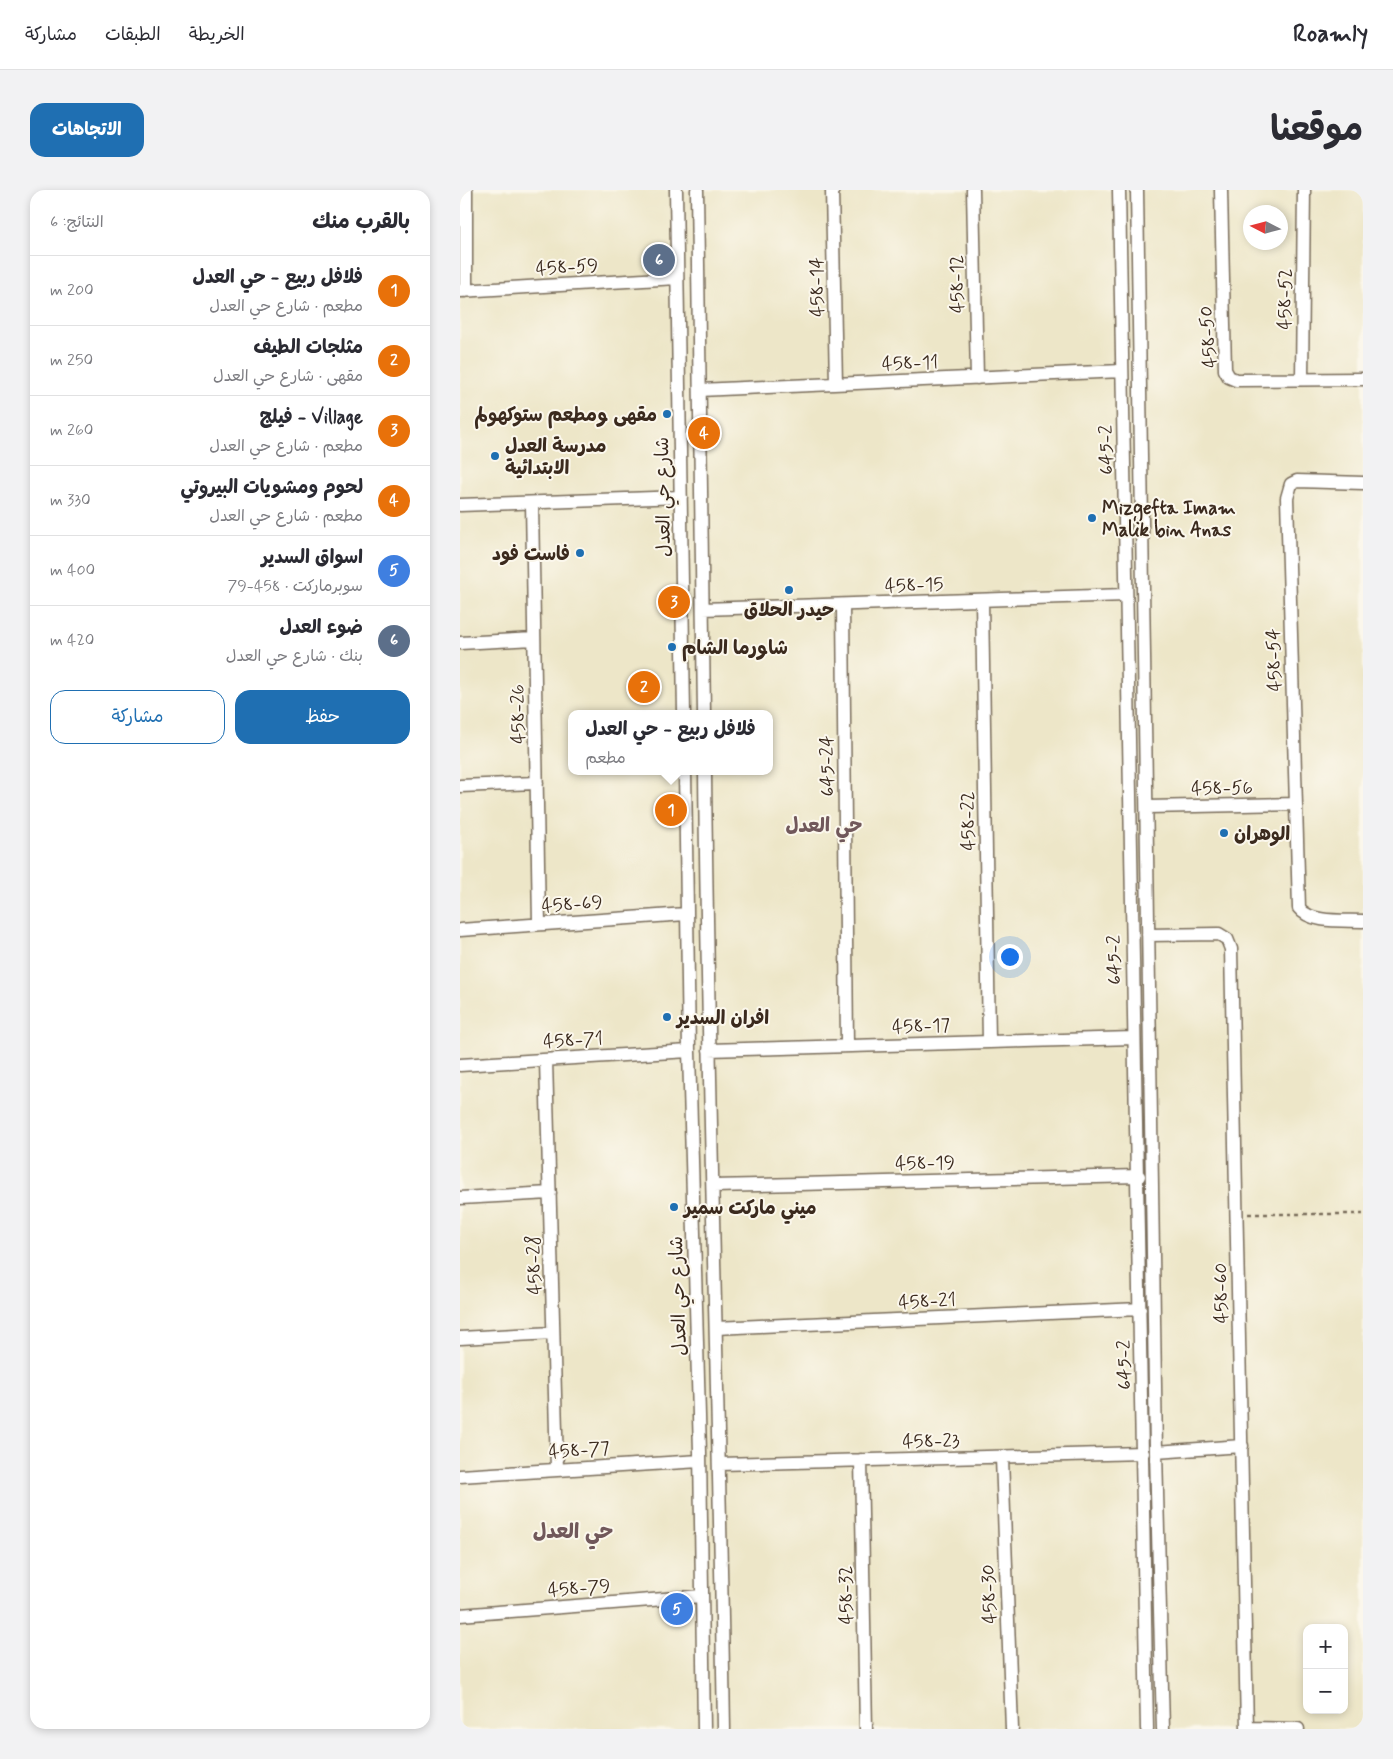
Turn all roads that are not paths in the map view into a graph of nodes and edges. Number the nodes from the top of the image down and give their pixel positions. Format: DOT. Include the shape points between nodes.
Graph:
graph roads {
  1 [pos="466,190"];
  2 [pos="676,190"];
  3 [pos="697,190"];
  4 [pos="832,190"];
  5 [pos="973,190"];
  6 [pos="1119,190"];
  7 [pos="1137,190"];
  8 [pos="1221,190"];
  9 [pos="1304,190"];
  10 [pos="677,278"];
  11 [pos="463,291"];
  12 [pos="1122,372"];
  13 [pos="976,378"];
  14 [pos="1302,379"];
  15 [pos="1363,380"];
  16 [pos="836,384"];
  17 [pos="700,390"];
  18 [pos="1363,483"];
  19 [pos="681,497"];
  20 [pos="532,503"];
  21 [pos="460,505"];
  22 [pos="1126,595"];
  23 [pos="982,600"];
  24 [pos="843,605"];
  25 [pos="703,609"];
  26 [pos="534,639"];
  27 [pos="460,643"];
  28 [pos="704,693"];
  29 [pos="684,695"];
  30 [pos="684,710"];
  31 [pos="704,710"];
  32 [pos="685,775"];
  33 [pos="705,775"];
  34 [pos="537,783"];
  35 [pos="460,786"];
  36 [pos="1296,804"];
  37 [pos="1148,807"];
  38 [pos="686,914"];
  39 [pos="1363,922"];
  40 [pos="539,924"];
  41 [pos="460,930"];
  42 [pos="1148,935"];
  43 [pos="1133,1038"];
  44 [pos="989,1042"];
  45 [pos="847,1046"];
  46 [pos="709,1050"];
  47 [pos="689,1052"];
  48 [pos="546,1060"];
  49 [pos="460,1065"];
  50 [pos="1139,1176"];
  51 [pos="713,1186"];
  52 [pos="550,1193"];
  53 [pos="460,1198"];
  54 [pos="1141,1260"];
  55 [pos="1154,1260"];
  56 [pos="1140,1309"];
  57 [pos="716,1328"];
  58 [pos="554,1333"];
  59 [pos="460,1338"];
  60 [pos="1242,1446"];
  61 [pos="1149,1453"];
  62 [pos="700,1456"];
  63 [pos="720,1457"];
  64 [pos="1002,1458"];
  65 [pos="860,1460"];
  66 [pos="557,1470"];
  67 [pos="460,1476"];
  68 [pos="702,1596"];
  69 [pos="460,1615"];
  70 [pos="704,1729"];
  71 [pos="724,1729"];
  72 [pos="866,1729"];
  73 [pos="1012,1729"];
  74 [pos="1147,1729"];
  75 [pos="1163,1729"];
  76 [pos="1247,1729"];
  77 [pos="1298,1729"];
  1 -- 11 [label="street"];
  2 -- 10 [label="street, شارع حي العدل"];
  3 -- 17 [label="street, شارع حي العدل"];
  4 -- 16 [label="street, 458-14"];
  5 -- 13 [label="street, 458-12"];
  6 -- 12 [label="street, 645-2"];
  7 -- 37 [label="street, 645-2"];
  8 -- 14 [label="street, 458-50" via="1225,370 1236,380"];
  9 -- 14 [label="street, 458-52"];
  10 -- 11 [label="street, 458-59"];
  10 -- 19 [label="street, شارع حي العدل"];
  12 -- 13 [label="street, 458-11"];
  12 -- 22 [label="street, 645-2"];
  13 -- 16 [label="street, 458-11"];
  14 -- 15 [label="street, 458-50"];
  16 -- 17 [label="street, 458-11"];
  17 -- 25 [label="street, شارع حي العدل"];
  18 -- 36 [label="street, 458-54" via="1297,481 1291,484 1287,498"];
  19 -- 20 [label="street"];
  19 -- 29 [label="street, شارع حي العدل"];
  20 -- 21 [label="street"];
  20 -- 26 [label="street, 458-26"];
  22 -- 23 [label="street, 458-15"];
  22 -- 43 [label="street, 645-2"];
  23 -- 24 [label="street, 458-15"];
  23 -- 44 [label="street, 458-22"];
  24 -- 25 [label="street, 458-15"];
  24 -- 45 [label="street, 645-24"];
  25 -- 28 [label="street, شارع حي العدل"];
  26 -- 27 [label="street"];
  26 -- 34 [label="street, 458-26"];
  28 -- 29 [label="street"];
  28 -- 31 [label="street, شارع حي العدل"];
  29 -- 30 [label="street, شارع حي العدل"];
  32 -- 38 [label="street, شارع حي العدل"];
  33 -- 46 [label="street, شارع حي العدل"];
  34 -- 35 [label="street"];
  34 -- 40 [label="street, 458-26"];
  36 -- 37 [label="street, 458-56"];
  36 -- 39 [label="street, 458-54" via="1300,908 1312,918"];
  37 -- 42 [label="street, 645-2"];
  38 -- 40 [label="street, 458-69"];
  38 -- 47 [label="street, شارع حي العدل"];
  40 -- 41 [label="street, 458-69"];
  42 -- 55 [label="street, 645-2"];
  42 -- 60 [label="street, 458-60" via="1219,934 1227,939 1232,949"];
  43 -- 44 [label="street, 458-17"];
  43 -- 50 [label="street, 645-2"];
  44 -- 45 [label="street, 458-17"];
  45 -- 46 [label="street, 458-17"];
  46 -- 51 [label="street, شارع حي العدل"];
  47 -- 48 [label="street, 458-71"];
  47 -- 62 [label="street, شارع حي العدل"];
  48 -- 49 [label="street, 458-71"];
  48 -- 52 [label="street, 458-28"];
  50 -- 51 [label="street, 458-19"];
  50 -- 54 [label="street, 645-2"];
  51 -- 57 [label="street, شارع حي العدل"];
  52 -- 53 [label="street"];
  52 -- 58 [label="street, 458-28"];
  54 -- 55 [label="street"];
  54 -- 56 [label="street, 645-2"];
  55 -- 61 [label="street, 645-2"];
  56 -- 57 [label="street, 458-21"];
  56 -- 61 [label="street, 645-2"];
  57 -- 63 [label="street, شارع حي العدل"];
  58 -- 59 [label="street"];
  58 -- 66 [label="street, 458-28"];
  60 -- 61 [label="street, 458-23"];
  60 -- 76 [label="street, 458-60"];
  61 -- 64 [label="street, 458-23"];
  61 -- 74 [label="street, 645-2"];
  61 -- 75 [label="street, 645-2"];
  62 -- 63 [label="street, 458-77"];
  62 -- 66 [label="street, 458-77"];
  62 -- 68 [label="street, شارع حي العدل"];
  63 -- 65 [label="street, 458-23"];
  63 -- 71 [label="street, شارع حي العدل"];
  64 -- 65 [label="street, 458-23"];
  64 -- 73 [label="street, 458-30"];
  65 -- 72 [label="street, 458-32"];
  66 -- 67 [label="street, 458-77"];
  68 -- 69 [label="street, 458-79"];
  68 -- 70 [label="street, شارع حي العدل"];
  76 -- 77 [label="street"];
}
